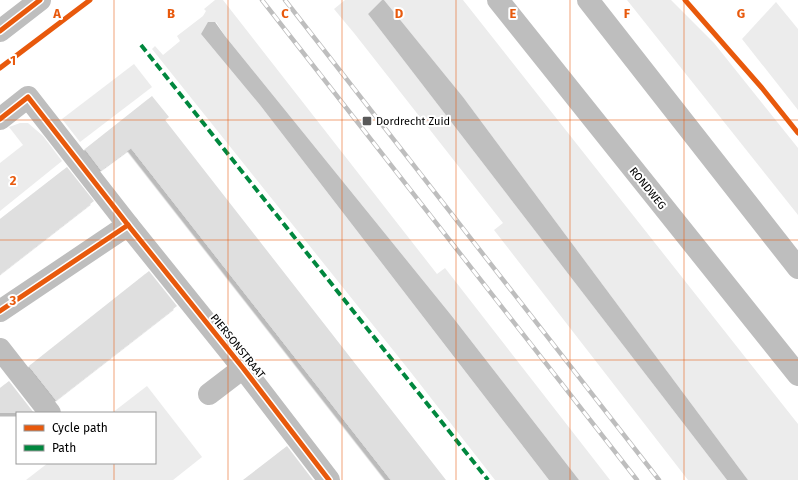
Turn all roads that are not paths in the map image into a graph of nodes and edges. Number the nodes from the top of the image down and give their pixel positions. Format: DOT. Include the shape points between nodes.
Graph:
graph roads {
  1 [pos="40,0"];
  2 [pos="498,0"];
  3 [pos="588,0"];
  4 [pos="0,31"];
  5 [pos="0,119"];
  6 [pos="128,225"];
  7 [pos="798,268"];
  8 [pos="0,311"];
  9 [pos="0,349"];
  10 [pos="243,368"];
  11 [pos="798,375"];
  12 [pos="209,394"];
  13 [pos="49,412"];
  14 [pos="330,480"];
  1 -- 4 [label="main road"];
  2 -- 11 [label="main road, RONDWEG"];
  3 -- 7 [label="main road"];
  5 -- 6 [label="main road, PIERSONSTRAAT" via="28,97"];
  6 -- 8 [label="main road"];
  6 -- 10 [label="main road, PIERSONSTRAAT"];
  9 -- 13 [label="main road"];
  10 -- 12 [label="main road"];
  10 -- 14 [label="main road, PIERSONSTRAAT"];
}
